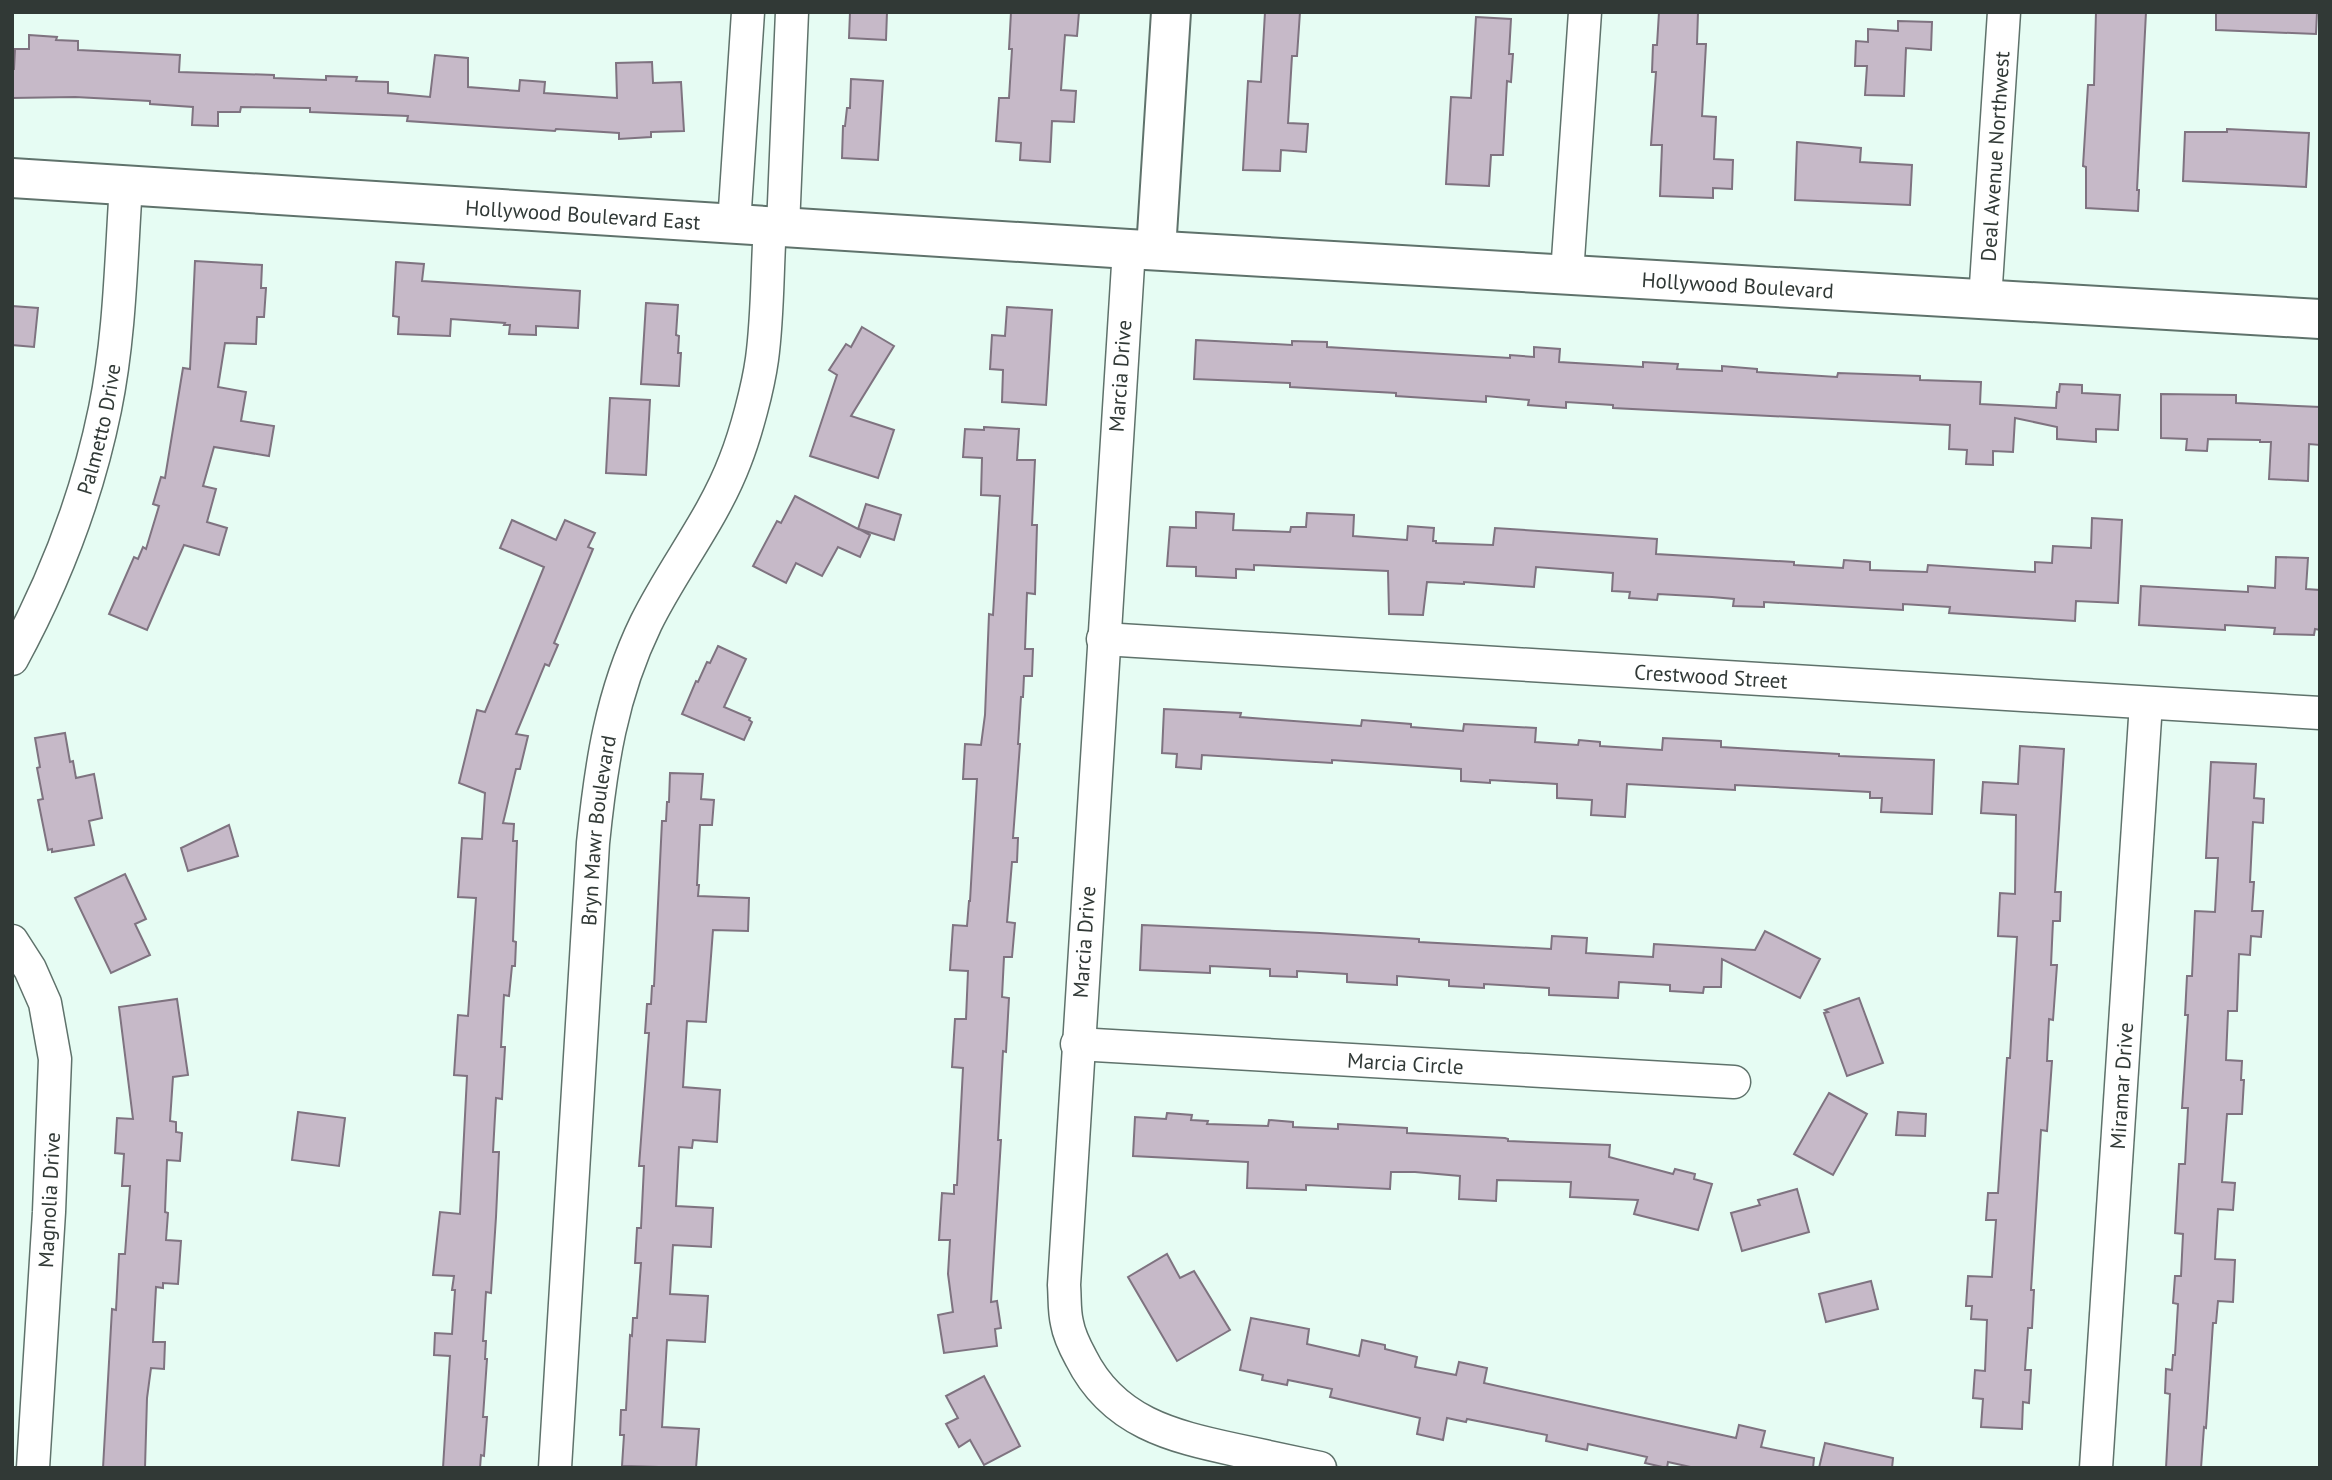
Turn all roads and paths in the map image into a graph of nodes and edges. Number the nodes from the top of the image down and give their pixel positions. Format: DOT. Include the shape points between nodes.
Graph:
graph roads {
  1 [pos="748,12"];
  2 [pos="792,12"];
  3 [pos="1171,12"];
  4 [pos="1585,12"];
  5 [pos="2004,12"];
  6 [pos="12,178"];
  7 [pos="126,185"];
  8 [pos="763,226"];
  9 [pos="1142,249"];
  10 [pos="1567,274"];
  11 [pos="1985,300"];
  12 [pos="2320,319"];
  13 [pos="1103,639"];
  14 [pos="12,659"];
  15 [pos="2146,703"];
  16 [pos="2320,713"];
  17 [pos="12,941"];
  18 [pos="1077,1044"];
  19 [pos="1734,1082"];
  20 [pos="33,1468"];
  21 [pos="555,1468"];
  22 [pos="1320,1468"];
  23 [pos="2096,1468"];
  1 -- 8 [label="street, Bryn Mawr Boulevard"];
  2 -- 8 [label="street, Bryn Mawr Boulevard"];
  3 -- 9 [label="street"];
  4 -- 10 [label="street"];
  5 -- 11 [label="street, Deal Avenue Northwest"];
  6 -- 7 [label="street, Hollywood Boulevard East"];
  7 -- 8 [label="street, Hollywood Boulevard East"];
  7 -- 14 [label="street, Palmetto Drive" via="116,339 106,408 66,545"];
  8 -- 9 [label="street, Hollywood Boulevard East"];
  8 -- 21 [label="street, Bryn Mawr Boulevard" via="762,359 743,439 716,503 646,624 616,700 602,762 593,843"];
  9 -- 10 [label="street, Hollywood Boulevard"];
  9 -- 13 [label="street, Marcia Drive"];
  10 -- 11 [label="street, Hollywood Boulevard"];
  11 -- 12 [label="street, Hollywood Boulevard"];
  13 -- 15 [label="street, Crestwood Street"];
  13 -- 18 [label="street, Marcia Drive"];
  15 -- 16 [label="street, Crestwood Street"];
  15 -- 23 [label="street, Miramar Drive"];
  17 -- 20 [label="street, Magnolia Drive" via="45,1003 55,1059"];
  18 -- 19 [label="street, Marcia Circle"];
  18 -- 22 [label="street, Marcia Drive" via="1064,1285 1067,1323 1087,1370 1106,1395 1158,1430"];
}
